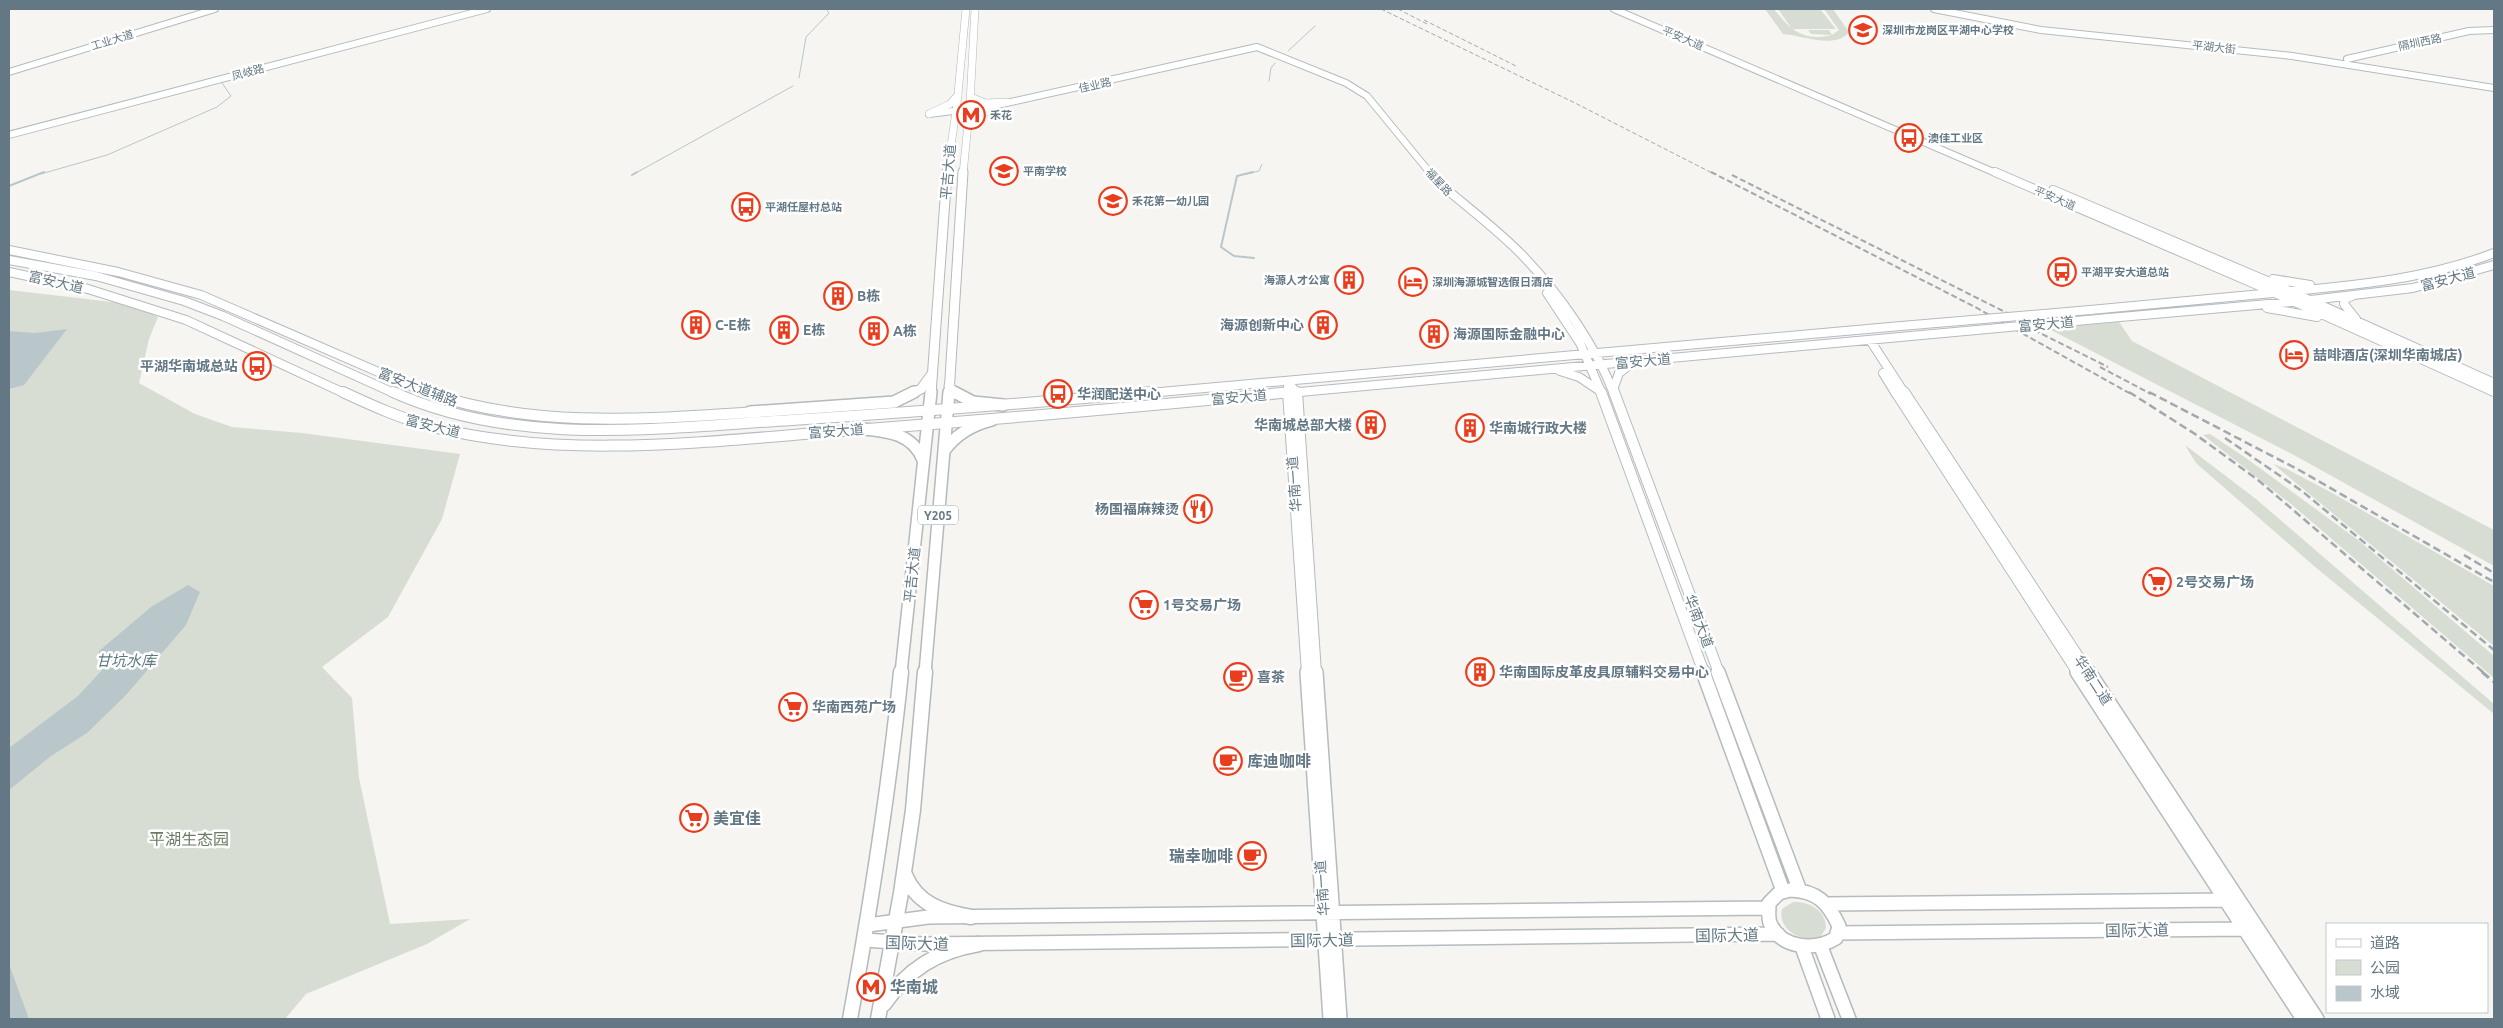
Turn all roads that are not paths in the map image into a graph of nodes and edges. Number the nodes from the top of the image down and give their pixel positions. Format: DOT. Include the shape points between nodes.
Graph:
graph roads {
  1 [pos="210,9"];
  2 [pos="215,9"];
  3 [pos="487,9"];
  4 [pos="1614,9"];
  5 [pos="1629,9"];
  6 [pos="1934,9"];
  7 [pos="1946,9"];
  8 [pos="970,10"];
  9 [pos="1676,28"];
  10 [pos="2494,30"];
  11 [pos="1666,31"];
  12 [pos="1257,48"];
  13 [pos="2347,59"];
  14 [pos="9,71"];
  15 [pos="2494,86"];
  16 [pos="958,92"];
  17 [pos="970,92"];
  18 [pos="1007,102"];
  19 [pos="992,108"];
  20 [pos="969,111"];
  21 [pos="956,112"];
  22 [pos="929,115"];
  23 [pos="966,132"];
  24 [pos="9,135"];
  25 [pos="951,136"];
  26 [pos="9,250"];
  27 [pos="2494,253"];
  28 [pos="9,259"];
  29 [pos="2494,265"];
  30 [pos="9,272"];
  31 [pos="2229,273"];
  32 [pos="2250,274"];
  33 [pos="2341,287"];
  34 [pos="2290,292"];
  35 [pos="2275,293"];
  36 [pos="2352,296"];
  37 [pos="2235,297"];
  38 [pos="2309,300"];
  39 [pos="2294,302"];
  40 [pos="2239,307"];
  41 [pos="2344,324"];
  42 [pos="2365,325"];
  43 [pos="1866,340"];
  44 [pos="1670,347"];
  45 [pos="1590,354"];
  46 [pos="339,355"];
  47 [pos="1677,358"];
  48 [pos="1643,361"];
  49 [pos="1485,363"];
  50 [pos="1596,365"];
  51 [pos="1539,370"];
  52 [pos="932,373"];
  53 [pos="1491,374"];
  54 [pos="1329,377"];
  55 [pos="1288,380"];
  56 [pos="2494,383"];
  57 [pos="1251,384"];
  58 [pos="378,386"];
  59 [pos="949,386"];
  60 [pos="1334,389"];
  61 [pos="1600,391"];
  62 [pos="1613,391"];
  63 [pos="1292,392"];
  64 [pos="2494,392"];
  65 [pos="1254,396"];
  66 [pos="1004,405"];
  67 [pos="947,410"];
  68 [pos="929,411"];
  69 [pos="750,412"];
  70 [pos="846,417"];
  71 [pos="992,420"];
  72 [pos="946,424"];
  73 [pos="927,425"];
  74 [pos="863,430"];
  75 [pos="944,452"];
  76 [pos="924,462"];
  77 [pos="904,873"];
  78 [pos="1783,891"];
  79 [pos="1800,891"];
  80 [pos="2232,900"];
  81 [pos="1826,904"];
  82 [pos="1767,908"];
  83 [pos="1328,913"];
  84 [pos="971,917"];
  85 [pos="897,920"];
  86 [pos="868,925"];
  87 [pos="2251,929"];
  88 [pos="1837,933"];
  89 [pos="1778,934"];
  90 [pos="865,940"];
  91 [pos="1330,940"];
  92 [pos="893,943"];
  93 [pos="979,944"];
  94 [pos="1802,947"];
  95 [pos="1821,947"];
  96 [pos="850,1019"];
  97 [pos="878,1019"];
  98 [pos="1330,1019"];
  99 [pos="1340,1019"];
  100 [pos="1828,1019"];
  101 [pos="1849,1019"];
  102 [pos="2302,1019"];
  103 [pos="2317,1019"];
  1 -- 14 [label="street, 工业大道"];
  2 -- 14 [label="street, 工业大道"];
  3 -- 24 [label="street, 凤岐路"];
  4 -- 11 [label="street, 平安大道"];
  5 -- 9 [label="street, 平安大道"];
  6 -- 15 [label="street, 平湖大街" via="2045,30 2293,56"];
  7 -- 13 [label="street, 平湖大街" via="1988,19 2056,28"];
  8 -- 16 [label="main road, 平吉大道 / Y205"];
  8 -- 17 [label="main road, 平吉大道 / Y205"];
  9 -- 11 [label="street"];
  9 -- 32 [label="street, 平安大道"];
  10 -- 13 [label="street, 隔圳西路" via="2469,31"];
  11 -- 31 [label="street, 平安大道"];
  12 -- 18 [label="street, 佳业路"];
  12 -- 19 [label="street, 佳业路"];
  12 -- 45 [label="street, 福星路" via="1345,86 1365,100 1432,182 1528,269"];
  13 -- 15 [label="street, 平湖大街"];
  16 -- 17 [label="main road"];
  16 -- 21 [label="main road, 平吉大道 / Y205"];
  16 -- 22 [label="main road" via="950,104"];
  17 -- 18 [label="main road" via="986,102"];
  17 -- 20 [label="main road, 平吉大道 / Y205"];
  18 -- 20 [label="street, 佳业路"];
  19 -- 20 [label="street, 佳业路"];
  19 -- 23 [label="main road" via="975,118"];
  20 -- 21 [label="street, 佳业路"];
  20 -- 23 [label="main road, 平吉大道 / Y205"];
  21 -- 22 [label="street, 佳业路"];
  21 -- 25 [label="main road, 平吉大道 / Y205"];
  23 -- 25 [label="main road"];
  23 -- 59 [label="main road, 平吉大道 / Y205"];
  25 -- 52 [label="main road, 平吉大道 / Y205"];
  26 -- 46 [label="street, 富安大道辅路" via="175,287 224,304"];
  27 -- 33 [label="street, 富安大道" via="2437,273"];
  28 -- 58 [label="street, 富安大道" via="141,288 204,308"];
  29 -- 36 [label="street, 富安大道" via="2429,285"];
  30 -- 74 [label="street, 富安大道" via="88,289 186,320 386,412 444,430 514,440 587,444"];
  31 -- 35 [label="street, 平安大道"];
  31 -- 37 [label="street" via="2242,287 2242,292"];
  32 -- 33 [label="street"];
  32 -- 34 [label="street, 平安大道"];
  33 -- 34 [label="street, 富安大道"];
  34 -- 35 [label="street, 富安大道"];
  34 -- 38 [label="street, 平安大道"];
  35 -- 37 [label="street, 富安大道"];
  35 -- 39 [label="street, 平安大道"];
  36 -- 38 [label="street, 富安大道"];
  36 -- 42 [label="street" via="2345,299 2345,307"];
  37 -- 44 [label="street, 富安大道, bridge"];
  38 -- 39 [label="street, 富安大道"];
  38 -- 42 [label="street, 平安大道"];
  39 -- 40 [label="street, 富安大道"];
  39 -- 41 [label="street, 平安大道"];
  40 -- 41 [label="street" via="2293,312"];
  40 -- 43 [label="street, 富安大道, bridge"];
  41 -- 64 [label="street, 平安大道"];
  42 -- 56 [label="street, 平安大道"];
  43 -- 47 [label="street, 富安大道"];
  43 -- 80 [label="street, 华南二道"];
  44 -- 45 [label="street, 富安大道"];
  44 -- 47 [label="street"];
  45 -- 49 [label="street, 富安大道"];
  45 -- 50 [label="street, 华南大道"];
  46 -- 58 [label="street"];
  46 -- 69 [label="street, 富安大道辅路" via="435,396 508,413 610,420"];
  47 -- 48 [label="street, 富安大道"];
  48 -- 50 [label="street, 富安大道"];
  48 -- 62 [label="street" via="1623,368"];
  49 -- 53 [label="street"];
  49 -- 54 [label="street, 富安大道"];
  50 -- 51 [label="street, 富安大道"];
  50 -- 61 [label="street, 华南大道"];
  50 -- 62 [label="street, 华南大道"];
  51 -- 53 [label="street, 富安大道"];
  51 -- 61 [label="street" via="1569,373"];
  52 -- 68 [label="main road, 平吉大道 / Y205"];
  52 -- 69 [label="main road" via="921,389 894,402"];
  53 -- 60 [label="street, 富安大道"];
  54 -- 55 [label="street, 富安大道"];
  54 -- 60 [label="street"];
  55 -- 57 [label="street, 富安大道"];
  55 -- 63 [label="street, 华南一道"];
  57 -- 65 [label="street"];
  57 -- 66 [label="street, 富安大道"];
  58 -- 70 [label="street, 富安大道" via="451,414 502,424 549,428 663,428"];
  59 -- 66 [label="main road" via="954,393 971,401"];
  59 -- 67 [label="main road, 平吉大道 / Y205"];
  60 -- 63 [label="street, 富安大道"];
  61 -- 78 [label="street, 华南大道"];
  62 -- 79 [label="street, 华南大道"];
  63 -- 65 [label="street, 富安大道"];
  63 -- 83 [label="street, 华南一道"];
  65 -- 71 [label="street, 富安大道"];
  66 -- 67 [label="street, 富安大道"];
  67 -- 68 [label="street, 富安大道"];
  67 -- 72 [label="main road, 平吉大道 / Y205"];
  68 -- 70 [label="street, 富安大道"];
  68 -- 73 [label="main road, 平吉大道 / Y205"];
  69 -- 70 [label="street, 富安大道辅路"];
  71 -- 72 [label="street, 富安大道"];
  71 -- 75 [label="main road" via="966,429"];
  72 -- 73 [label="street, 富安大道"];
  72 -- 75 [label="main road, 平吉大道 / Y205"];
  73 -- 74 [label="street, 富安大道"];
  73 -- 76 [label="main road, 平吉大道 / Y205"];
  74 -- 76 [label="main road" via="903,437 920,450"];
  75 -- 77 [label="main road, 平吉大道 / Y205" via="913,810"];
  76 -- 86 [label="main road, 平吉大道 / Y205" via="889,786"];
  77 -- 84 [label="main road" via="911,889 933,907"];
  77 -- 85 [label="main road, 平吉大道 / Y205"];
  78 -- 79 [label="street"];
  78 -- 82 [label="street" via="1771,899"];
  79 -- 81 [label="street"];
  80 -- 81 [label="street, 国际大道"];
  80 -- 87 [label="street, 华南二道"];
  81 -- 88 [label="street" via="1836,919"];
  82 -- 83 [label="street, 国际大道"];
  82 -- 89 [label="street" via="1770,924"];
  83 -- 84 [label="street, 国际大道"];
  83 -- 91 [label="street, 华南一道"];
  84 -- 85 [label="street, 国际大道"];
  85 -- 86 [label="street, 国际大道"];
  85 -- 92 [label="main road, 平吉大道 / Y205"];
  86 -- 90 [label="main road, 平吉大道 / Y205"];
  87 -- 88 [label="street, 国际大道"];
  87 -- 102 [label="street, 华南二道"];
  87 -- 103 [label="street, 华南二道"];
  88 -- 95 [label="street" via="1831,943"];
  89 -- 91 [label="street, 国际大道"];
  89 -- 94 [label="street"];
  90 -- 92 [label="street, 国际大道"];
  90 -- 96 [label="main road, 平吉大道 / Y205"];
  91 -- 93 [label="street, 国际大道"];
  91 -- 98 [label="street, 华南一道"];
  91 -- 99 [label="street, 华南一道"];
  92 -- 93 [label="street, 国际大道"];
  92 -- 97 [label="main road, 平吉大道 / Y205"];
  93 -- 97 [label="main road" via="948,949 920,963 891,993"];
  94 -- 95 [label="street"];
  94 -- 100 [label="street"];
  95 -- 101 [label="street"];
}
